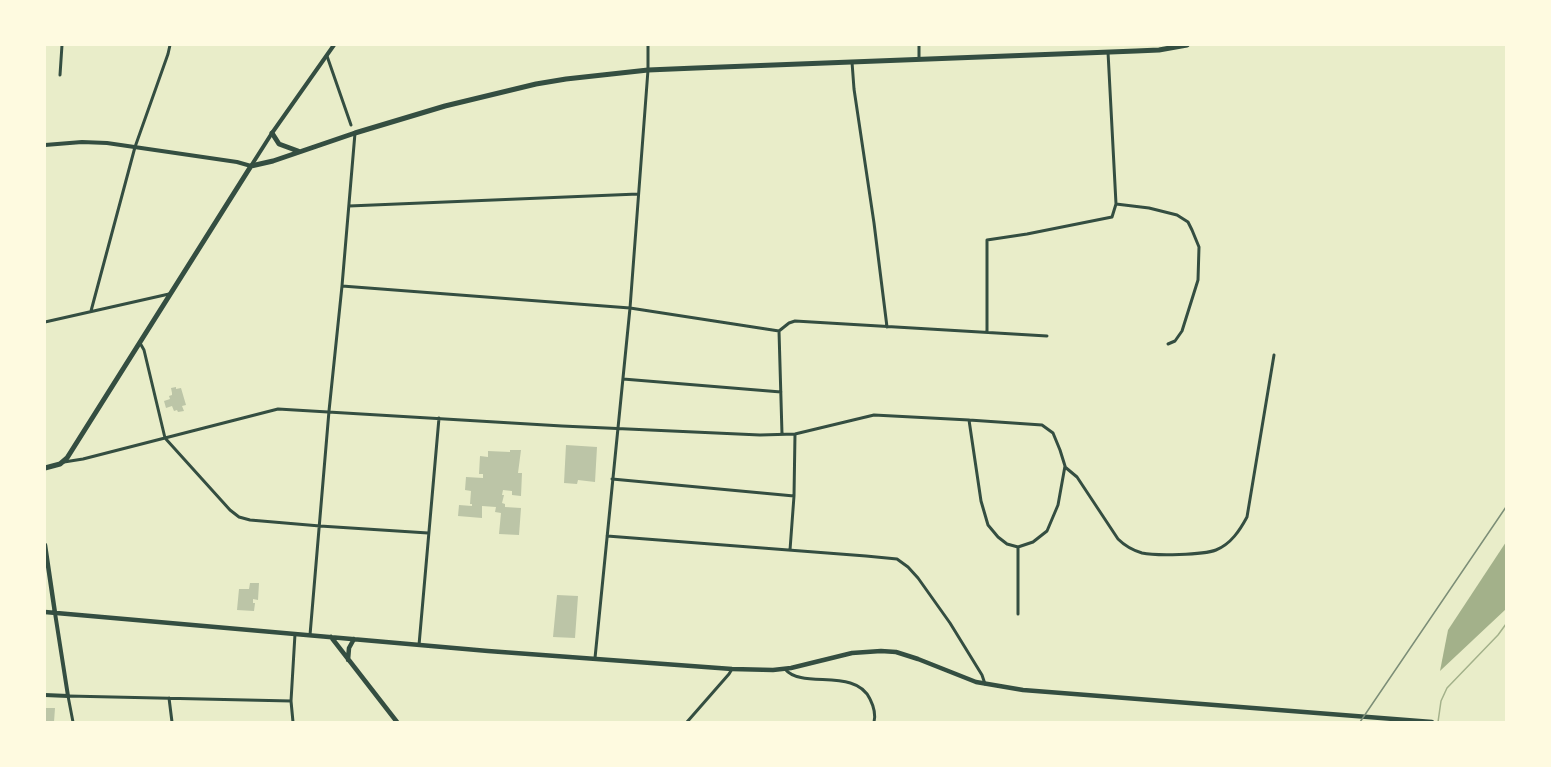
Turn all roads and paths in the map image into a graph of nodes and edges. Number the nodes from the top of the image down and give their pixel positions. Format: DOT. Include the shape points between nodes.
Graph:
graph roads {
  1 [pos="62,45"];
  2 [pos="170,45"];
  3 [pos="334,45"];
  4 [pos="648,45"];
  5 [pos="919,45"];
  6 [pos="1187,45"];
  7 [pos="1108,52"];
  8 [pos="327,56"];
  9 [pos="920,59"];
  10 [pos="852,62"];
  11 [pos="648,70"];
  12 [pos="60,75"];
  13 [pos="351,125"];
  14 [pos="272,133"];
  15 [pos="354,134"];
  16 [pos="45,145"];
  17 [pos="135,147"];
  18 [pos="299,152"];
  19 [pos="251,166"];
  20 [pos="638,194"];
  21 [pos="1116,204"];
  22 [pos="348,206"];
  23 [pos="342,286"];
  24 [pos="171,294"];
  25 [pos="630,308"];
  26 [pos="91,311"];
  27 [pos="45,322"];
  28 [pos="887,327"];
  29 [pos="779,331"];
  30 [pos="987,332"];
  31 [pos="1047,336"];
  32 [pos="140,343"];
  33 [pos="1168,344"];
  34 [pos="1274,355"];
  35 [pos="623,379"];
  36 [pos="781,392"];
  37 [pos="329,411"];
  38 [pos="439,418"];
  39 [pos="969,420"];
  40 [pos="619,429"];
  41 [pos="782,434"];
  42 [pos="795,434"];
  43 [pos="165,438"];
  44 [pos="64,462"];
  45 [pos="1065,466"];
  46 [pos="45,468"];
  47 [pos="612,479"];
  48 [pos="794,496"];
  49 [pos="320,526"];
  50 [pos="428,533"];
  51 [pos="607,536"];
  52 [pos="45,545"];
  53 [pos="1018,547"];
  54 [pos="790,550"];
  55 [pos="45,612"];
  56 [pos="55,613"];
  57 [pos="1018,614"];
  58 [pos="296,634"];
  59 [pos="310,635"];
  60 [pos="331,637"];
  61 [pos="354,639"];
  62 [pos="419,645"];
  63 [pos="595,658"];
  64 [pos="348,660"];
  65 [pos="732,669"];
  66 [pos="785,669"];
  67 [pos="985,684"];
  68 [pos="45,695"];
  69 [pos="68,696"];
  70 [pos="169,698"];
  71 [pos="291,701"];
  72 [pos="73,722"];
  73 [pos="172,722"];
  74 [pos="293,722"];
  75 [pos="397,722"];
  76 [pos="687,722"];
  77 [pos="874,722"];
  78 [pos="1432,722"];
  1 -- 12 [label="street"];
  2 -- 17 [label="street"];
  3 -- 8 [label="street"];
  4 -- 11 [label="street"];
  5 -- 9 [label="street"];
  6 -- 7 [label="main road"];
  7 -- 9 [label="main road"];
  7 -- 21 [label="street"];
  8 -- 13 [label="street"];
  8 -- 14 [label="street"];
  9 -- 10 [label="main road"];
  10 -- 11 [label="main road"];
  10 -- 28 [label="street"];
  11 -- 15 [label="main road" via="536,84"];
  11 -- 20 [label="street"];
  14 -- 18 [label="main road" via="279,144"];
  14 -- 19 [label="street"];
  15 -- 18 [label="main road"];
  15 -- 22 [label="street"];
  16 -- 17 [label="street" via="95,142"];
  17 -- 19 [label="street"];
  17 -- 26 [label="street"];
  18 -- 19 [label="main road"];
  19 -- 24 [label="main road"];
  20 -- 22 [label="street"];
  20 -- 25 [label="street"];
  21 -- 30 [label="street" via="1112,218 987,240"];
  21 -- 33 [label="street" via="1177,215 1188,222 1199,247 1198,280 1182,331"];
  22 -- 23 [label="street"];
  23 -- 25 [label="street"];
  23 -- 37 [label="street"];
  24 -- 26 [label="street"];
  24 -- 32 [label="main road"];
  25 -- 29 [label="street"];
  25 -- 35 [label="street"];
  26 -- 27 [label="street"];
  28 -- 29 [label="street" via="795,321"];
  28 -- 30 [label="street"];
  29 -- 36 [label="street"];
  30 -- 31 [label="street"];
  32 -- 43 [label="street"];
  32 -- 44 [label="main road"];
  34 -- 45 [label="street" via="1247,517 1230,541 1215,550 1143,553 1126,547"];
  35 -- 36 [label="street"];
  35 -- 40 [label="street"];
  36 -- 41 [label="street"];
  37 -- 38 [label="street"];
  37 -- 43 [label="street" via="270,410"];
  37 -- 49 [label="street"];
  38 -- 40 [label="street"];
  38 -- 50 [label="street"];
  39 -- 42 [label="street" via="874,415"];
  39 -- 45 [label="street" via="1042,425 1053,433"];
  39 -- 53 [label="street" via="988,525 1007,544"];
  40 -- 41 [label="street"];
  40 -- 47 [label="street"];
  41 -- 42 [label="street"];
  42 -- 48 [label="street"];
  43 -- 44 [label="street"];
  43 -- 49 [label="street" via="239,517"];
  44 -- 46 [label="main road"];
  45 -- 53 [label="street" via="1058,505 1047,531"];
  47 -- 48 [label="street"];
  47 -- 51 [label="street"];
  48 -- 54 [label="street"];
  49 -- 50 [label="street"];
  49 -- 59 [label="street"];
  50 -- 62 [label="street"];
  51 -- 54 [label="street"];
  51 -- 63 [label="street"];
  52 -- 56 [label="main road"];
  53 -- 57 [label="street"];
  54 -- 67 [label="street" via="897,560 908,567 950,623"];
  55 -- 56 [label="main road"];
  56 -- 58 [label="main road"];
  56 -- 69 [label="street"];
  58 -- 59 [label="main road"];
  58 -- 71 [label="street"];
  59 -- 60 [label="main road"];
  60 -- 61 [label="main road"];
  60 -- 64 [label="main road"];
  61 -- 62 [label="main road"];
  61 -- 64 [label="main road"];
  62 -- 63 [label="main road"];
  63 -- 65 [label="main road"];
  64 -- 75 [label="main road"];
  65 -- 66 [label="main road"];
  65 -- 76 [label="street"];
  66 -- 67 [label="main road" via="852,653 896,652"];
  66 -- 77 [label="street" via="799,677 860,687 874,706"];
  67 -- 78 [label="main road" via="1037,692"];
  68 -- 69 [label="street"];
  69 -- 70 [label="street"];
  69 -- 72 [label="street"];
  70 -- 71 [label="street"];
  70 -- 73 [label="street"];
  71 -- 74 [label="street"];
}
